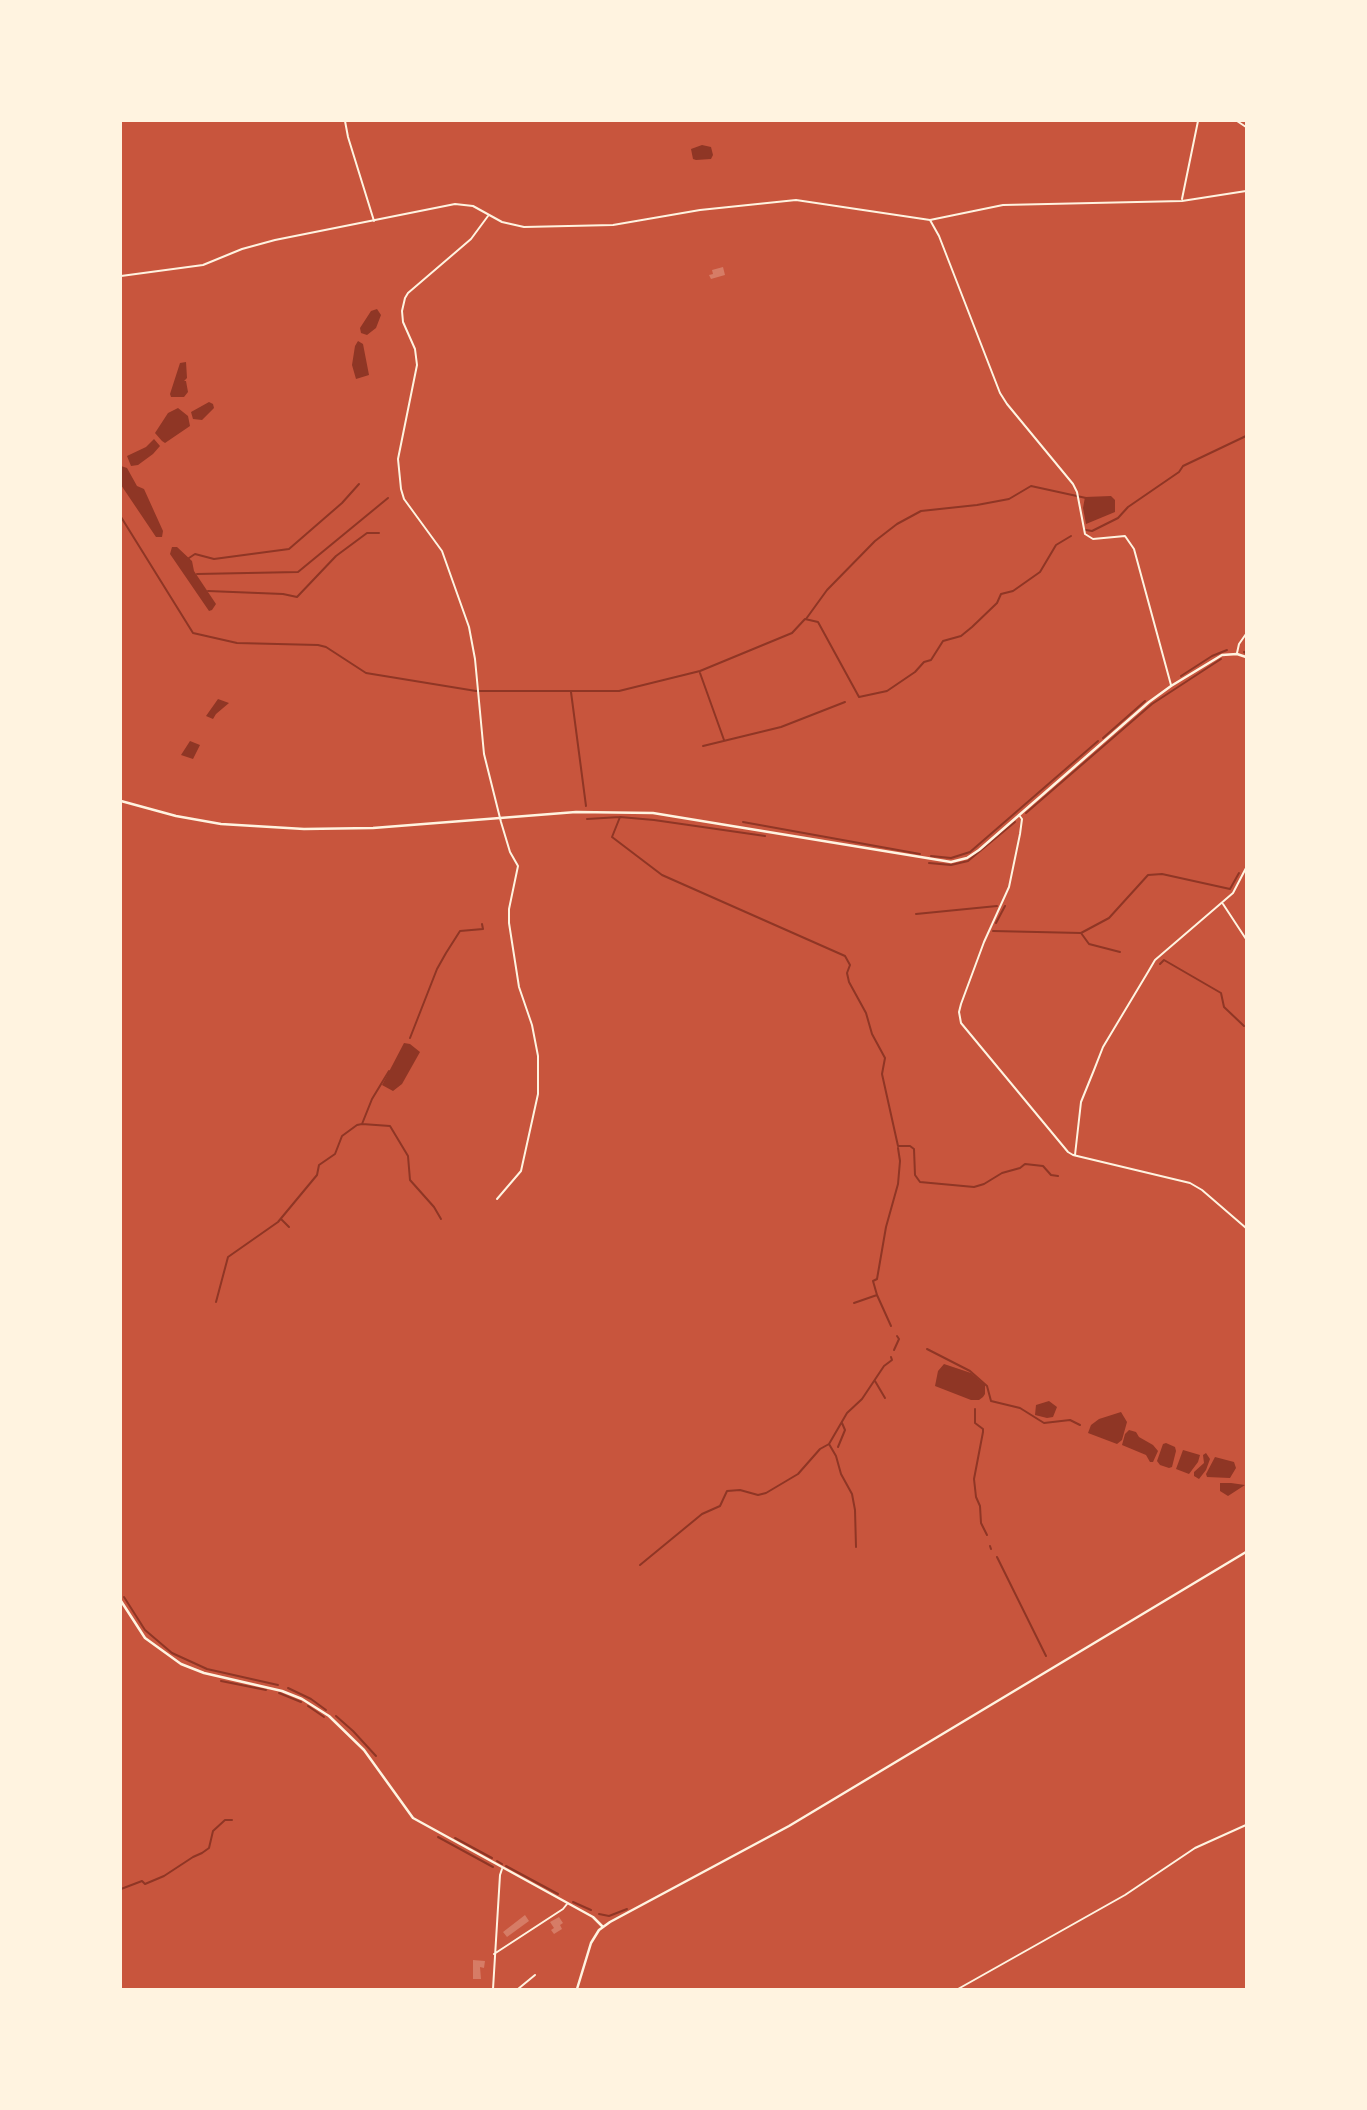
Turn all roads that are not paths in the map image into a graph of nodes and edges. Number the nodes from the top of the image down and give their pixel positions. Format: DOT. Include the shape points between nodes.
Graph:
graph roads {
  1 [pos="345,121"];
  2 [pos="1198,121"];
  3 [pos="1237,121"];
  4 [pos="1246,127"];
  5 [pos="1246,191"];
  6 [pos="1182,201"];
  7 [pos="489,215"];
  8 [pos="930,220"];
  9 [pos="374,221"];
  10 [pos="121,276"];
  11 [pos="1246,634"];
  12 [pos="1237,654"];
  13 [pos="1246,657"];
  14 [pos="1171,686"];
  15 [pos="121,801"];
  16 [pos="1019,814"];
  17 [pos="500,817"];
  18 [pos="1246,868"];
  19 [pos="1222,903"];
  20 [pos="1246,939"];
  21 [pos="1075,1156"];
  22 [pos="497,1199"];
  23 [pos="1246,1228"];
  24 [pos="1246,1552"];
  25 [pos="121,1601"];
  26 [pos="1246,1825"];
  27 [pos="503,1868"];
  28 [pos="567,1903"];
  29 [pos="603,1927"];
  30 [pos="494,1954"];
  31 [pos="535,1975"];
  32 [pos="493,1989"];
  33 [pos="514,1989"];
  34 [pos="577,1989"];
  35 [pos="958,1989"];
  1 -- 9 [label="street"];
  2 -- 6 [label="street"];
  3 -- 4 [label="street"];
  5 -- 6 [label="street"];
  6 -- 8 [label="street" via="1003,205"];
  7 -- 8 [label="street" via="518,226 603,226 796,200"];
  7 -- 9 [label="street" via="455,204"];
  7 -- 17 [label="street" via="471,239 405,298 403,322 417,365 398,459 404,499 442,551 472,641 481,741"];
  8 -- 14 [label="street" via="1000,393 1073,484 1085,534 1093,539 1128,537"];
  9 -- 10 [label="street" via="275,240 203,265"];
  11 -- 12 [label="street"];
  12 -- 13 [label="main road"];
  12 -- 14 [label="main road" via="1222,655"];
  14 -- 16 [label="main road"];
  15 -- 17 [label="main road" via="190,819 280,828 373,828"];
  16 -- 17 [label="main road" via="972,855 951,862 653,813"];
  16 -- 21 [label="street" via="1022,819 1009,887 973,970 960,1018"];
  17 -- 22 [label="street" via="517,866 509,933 539,1075 524,1162 517,1178"];
  18 -- 19 [label="street"];
  19 -- 20 [label="street"];
  19 -- 21 [label="street" via="1155,960 1103,1047 1082,1102"];
  21 -- 23 [label="street" via="1190,1183"];
  24 -- 29 [label="main road" via="789,1826"];
  25 -- 27 [label="main road" via="145,1637 181,1664 282,1691 330,1717 364,1750 410,1815"];
  26 -- 35 [label="street" via="1195,1848 1125,1895"];
  27 -- 28 [label="main road"];
  27 -- 30 [label="street"];
  28 -- 29 [label="main road"];
  28 -- 30 [label="street"];
  29 -- 34 [label="main road" via="591,1943"];
  30 -- 32 [label="street"];
  31 -- 33 [label="street"];
  32 -- 33 [label="street"];
}
